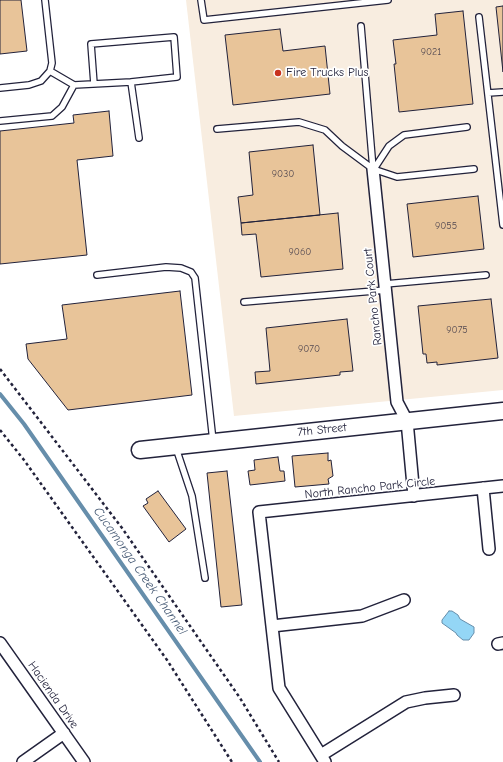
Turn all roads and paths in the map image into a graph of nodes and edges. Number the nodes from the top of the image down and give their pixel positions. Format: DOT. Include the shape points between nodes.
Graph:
graph roads {
  1 [pos="45,0"];
  2 [pos="202,0"];
  3 [pos="388,0"];
  4 [pos="479,17"];
  5 [pos="361,26"];
  6 [pos="50,71"];
  7 [pos="131,82"];
  8 [pos="94,84"];
  9 [pos="74,85"];
  10 [pos="0,88"];
  11 [pos="503,92"];
  12 [pos="488,93"];
  13 [pos="0,121"];
  14 [pos="467,127"];
  15 [pos="217,129"];
  16 [pos="139,138"];
  17 [pos="374,169"];
  18 [pos="474,169"];
  19 [pos="503,224"];
  20 [pos="97,275"];
  21 [pos="486,275"];
  22 [pos="385,287"];
  23 [pos="244,302"];
  24 [pos="0,369"];
  25 [pos="503,411"];
  26 [pos="407,421"];
  27 [pos="0,430"];
  28 [pos="213,442"];
  29 [pos="176,446"];
  30 [pos="140,450"];
  31 [pos="503,486"];
  32 [pos="483,488"];
  33 [pos="414,496"];
  34 [pos="489,549"];
  35 [pos="205,578"];
  36 [pos="404,600"];
  37 [pos="272,626"];
  38 [pos="0,644"];
  39 [pos="454,695"];
  40 [pos="64,733"];
  41 [pos="323,758"];
  42 [pos="23,762"];
  43 [pos="84,762"];
  44 [pos="232,762"];
  45 [pos="279,762"];
  1 -- 6 [label="lane" via="52,63"];
  2 -- 3 [label="lane" via="204,20"];
  4 -- 12 [label="lane"];
  5 -- 17 [label="lane"];
  6 -- 9 [label="lane"];
  6 -- 10 [label="lane" via="41,81"];
  7 -- 8 [label="lane"];
  7 -- 8 [label="lane" via="177,76 174,37 91,44"];
  7 -- 16 [label="lane"];
  8 -- 9 [label="lane"];
  9 -- 13 [label="lane" via="62,108 52,116"];
  11 -- 12 [label="lane"];
  12 -- 19 [label="lane"];
  14 -- 17 [label="lane" via="404,135 389,146"];
  15 -- 17 [label="lane" via="299,122 325,130"];
  17 -- 18 [label="lane" via="397,177"];
  17 -- 22 [label="street, Rancho Park Court"];
  20 -- 28 [label="lane" via="166,267 191,272 195,278"];
  21 -- 22 [label="lane"];
  22 -- 23 [label="lane"];
  22 -- 26 [label="street, Rancho Park Court" via="397,402"];
  24 -- 45 [label="path" via="122,528 240,698"];
  25 -- 26 [label="street, 7th Street"];
  26 -- 28 [label="street, 7th Street"];
  26 -- 33 [label="street"];
  27 -- 44 [label="path" via="167,660"];
  28 -- 29 [label="street, 7th Street"];
  29 -- 30 [label="street, 7th Street"];
  29 -- 35 [label="lane" via="192,496"];
  31 -- 32 [label="street, North Rancho Park Circle"];
  32 -- 33 [label="street, North Rancho Park Circle"];
  32 -- 34 [label="street"];
  33 -- 37 [label="street, North Rancho Park Circle" via="259,512"];
  36 -- 37 [label="street" via="362,616"];
  37 -- 41 [label="street" via="279,688"];
  38 -- 40 [label="street, Hacienda Drive"];
  39 -- 41 [label="street" via="406,702"];
  40 -- 42 [label="street"];
  40 -- 43 [label="street, Hacienda Drive"];
}
